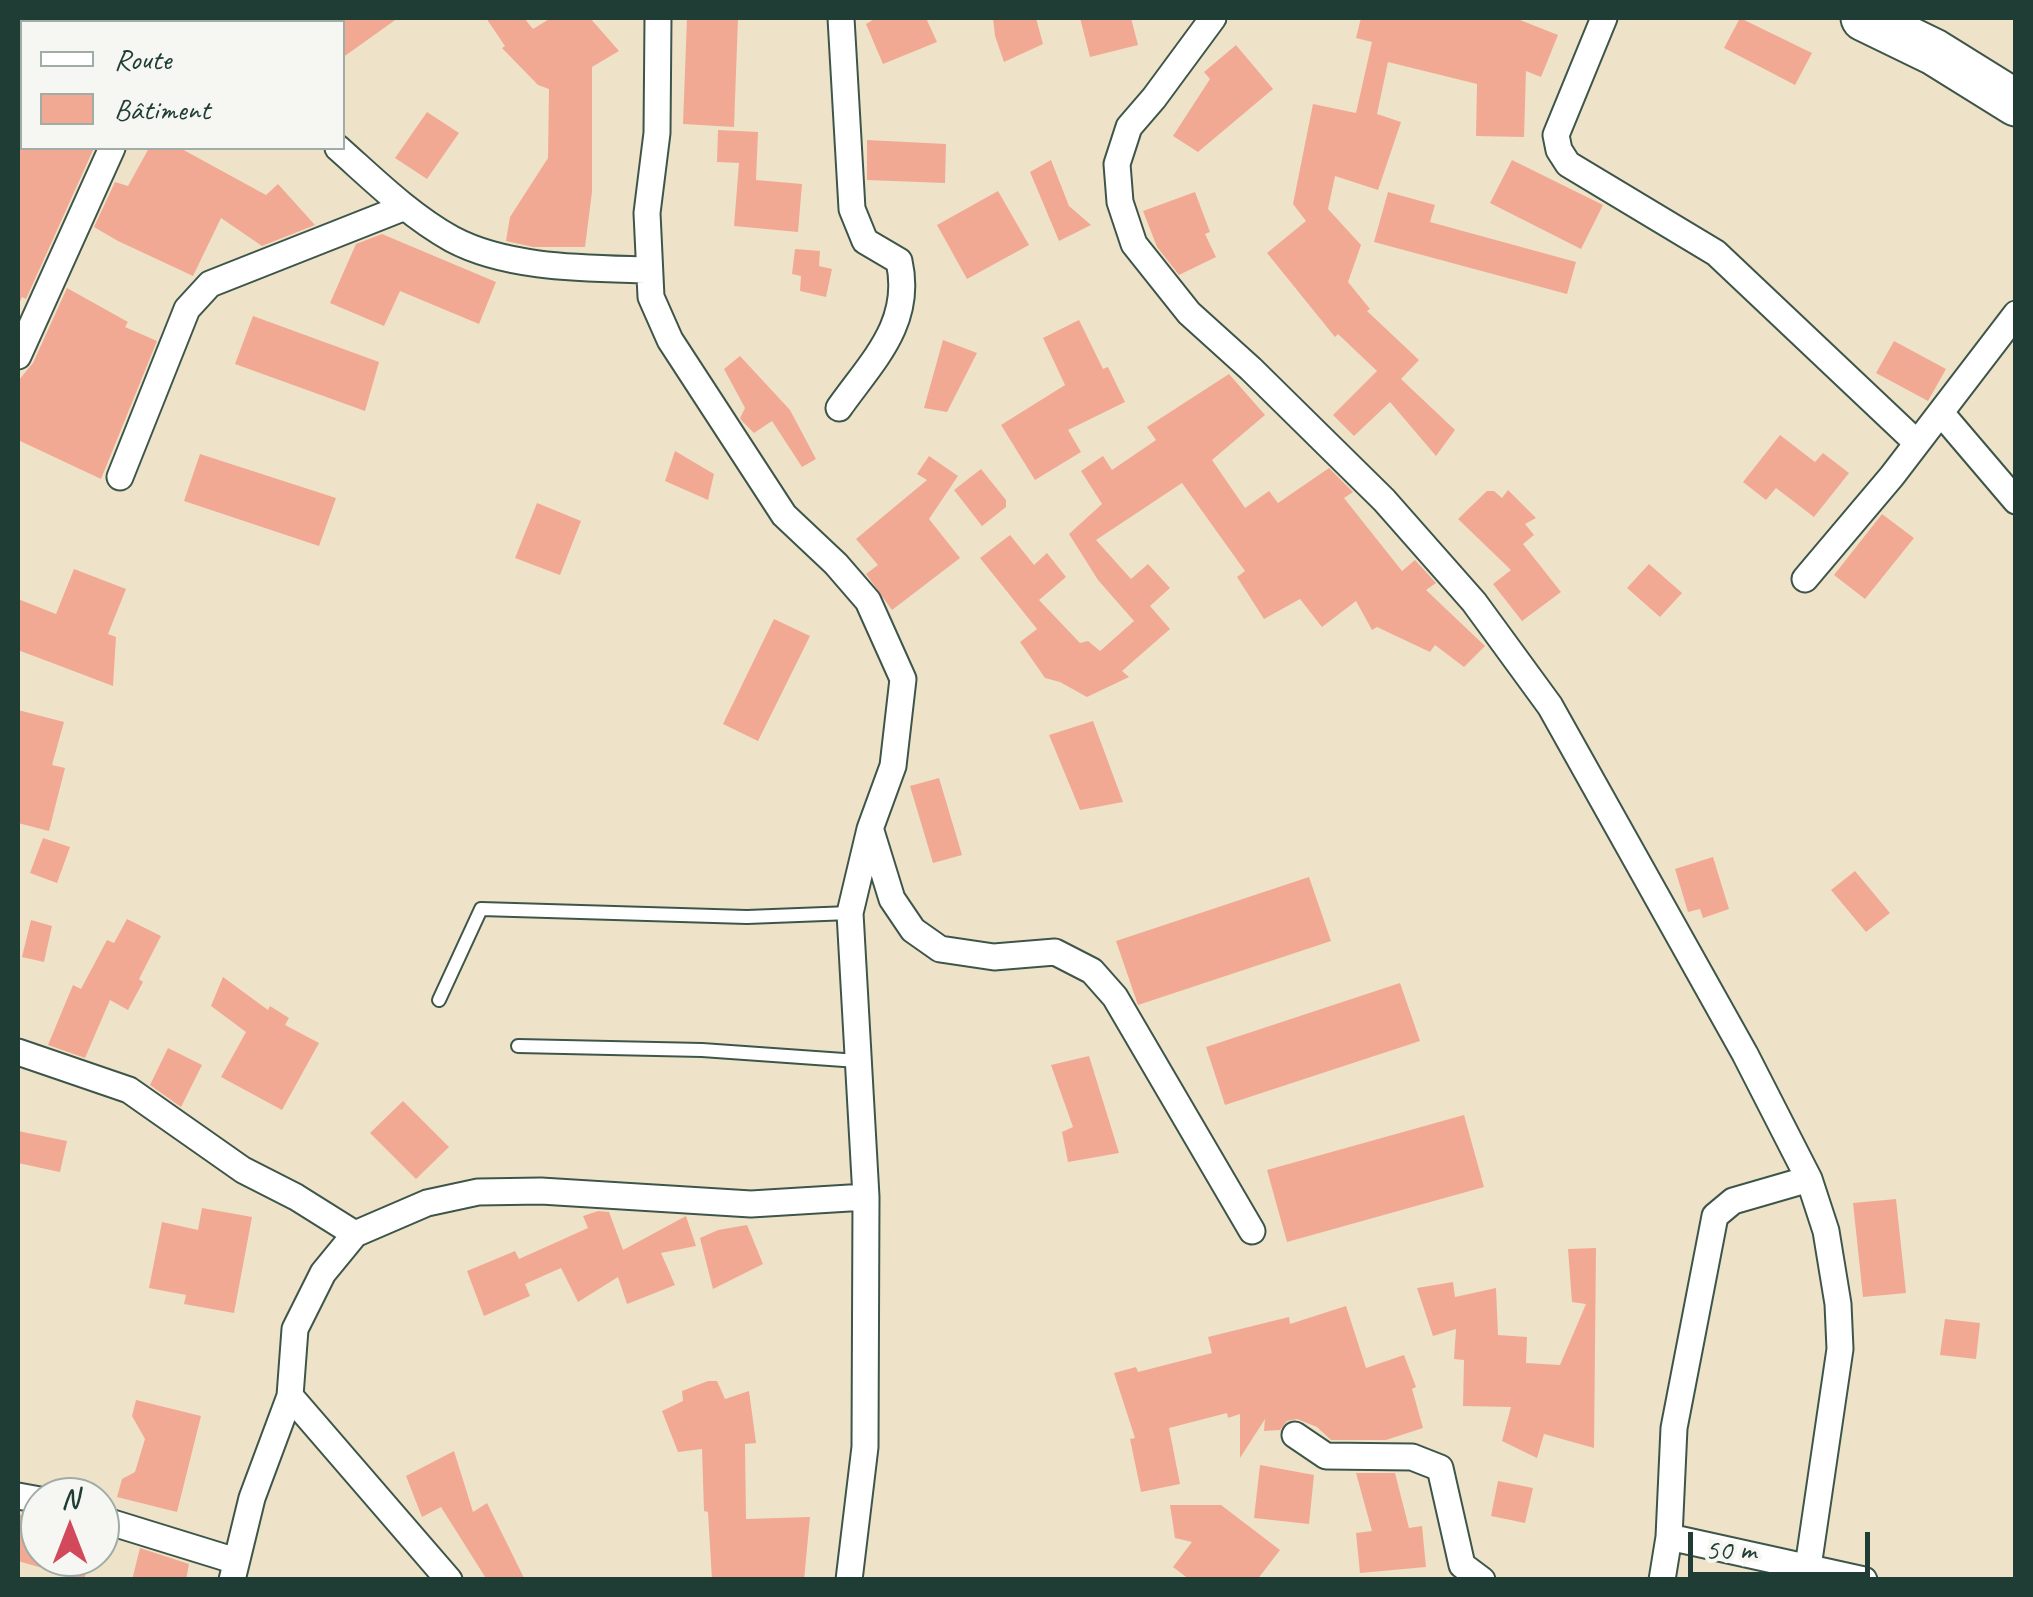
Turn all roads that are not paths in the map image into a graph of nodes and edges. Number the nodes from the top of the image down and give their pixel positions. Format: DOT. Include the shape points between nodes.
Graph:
graph roads {
  1 [pos="658,18"];
  2 [pos="841,18"];
  3 [pos="1212,18"];
  4 [pos="1604,18"];
  5 [pos="1864,18"];
  6 [pos="2016,103"];
  7 [pos="111,150"];
  8 [pos="340,150"];
  9 [pos="405,206"];
  10 [pos="649,270"];
  11 [pos="2016,314"];
  12 [pos="18,356"];
  13 [pos="839,408"];
  14 [pos="1941,412"];
  15 [pos="1917,443"];
  16 [pos="120,477"];
  17 [pos="2016,501"];
  18 [pos="1805,579"];
  19 [pos="870,828"];
  20 [pos="850,913"];
  21 [pos="439,1000"];
  22 [pos="518,1046"];
  23 [pos="18,1052"];
  24 [pos="858,1061"];
  25 [pos="1809,1179"];
  26 [pos="866,1198"];
  27 [pos="1252,1231"];
  28 [pos="355,1234"];
  29 [pos="290,1396"];
  30 [pos="1295,1435"];
  31 [pos="120,1527"];
  32 [pos="1668,1537"];
  33 [pos="1808,1567"];
  34 [pos="234,1570"];
  35 [pos="449,1580"];
  36 [pos="850,1580"];
  37 [pos="1482,1580"];
  38 [pos="1662,1580"];
  39 [pos="1864,1580"];
  1 -- 10 [label="street"];
  2 -- 13 [label="street" via="852,209 865,241 898,261 904,286 896,326"];
  3 -- 25 [label="street" via="1129,127 1117,164 1134,244 1189,313 1384,500 1474,602 1550,706"];
  4 -- 15 [label="street" via="1556,136 1568,164 1716,252"];
  5 -- 6 [label="highway"];
  7 -- 12 [label="street"];
  8 -- 9 [label="street"];
  9 -- 10 [label="street" via="482,252 552,266"];
  9 -- 16 [label="street" via="210,284 188,309"];
  10 -- 19 [label="street" via="670,340 784,515 868,601 904,679 893,766"];
  11 -- 14 [label="street"];
  14 -- 15 [label="street"];
  14 -- 17 [label="street"];
  15 -- 18 [label="street"];
  19 -- 20 [label="street"];
  19 -- 27 [label="street" via="892,898 913,930 940,949 994,957 1055,952 1092,971 1115,997"];
  20 -- 21 [label="lane" via="481,910"];
  20 -- 24 [label="street"];
  22 -- 24 [label="lane"];
  23 -- 28 [label="street" via="129,1090 243,1170"];
  24 -- 26 [label="street"];
  25 -- 32 [label="street" via="1732,1202 1715,1216 1674,1428"];
  25 -- 33 [label="street" via="1826,1230 1840,1349"];
  26 -- 28 [label="street" via="750,1204 478,1192 427,1203"];
  26 -- 36 [label="street" via="865,1447"];
  28 -- 29 [label="street" via="324,1274 296,1329"];
  29 -- 34 [label="street"];
  29 -- 35 [label="street"];
  30 -- 37 [label="street" via="1326,1456 1412,1457 1440,1468 1462,1565"];
  31 -- 34 [label="street"];
  32 -- 33 [label="street"];
  32 -- 38 [label="street"];
  33 -- 39 [label="street"];
}
